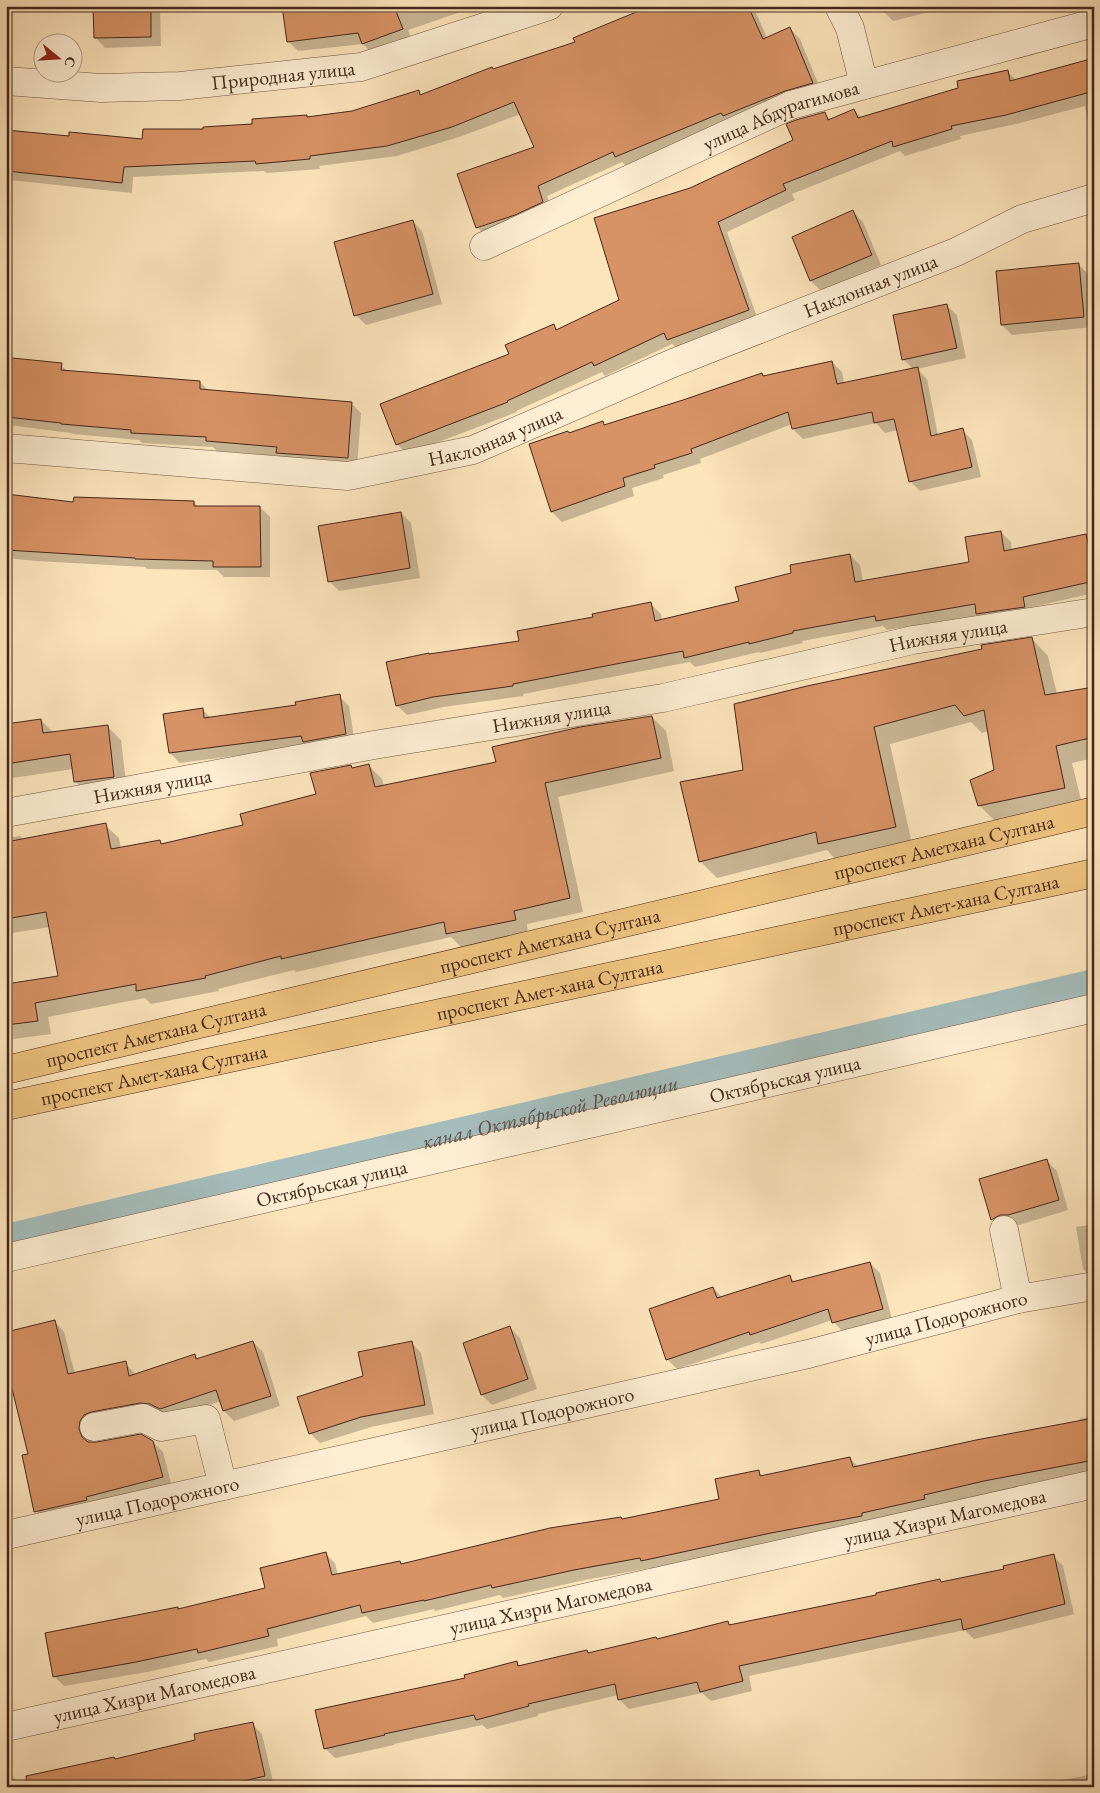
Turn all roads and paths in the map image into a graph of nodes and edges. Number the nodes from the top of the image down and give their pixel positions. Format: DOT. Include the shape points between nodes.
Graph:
graph roads {
  1 [pos="550,6"];
  2 [pos="839,6"];
  3 [pos="1094,23"];
  4 [pos="6,81"];
  5 [pos="864,85"];
  6 [pos="1094,198"];
  7 [pos="484,246"];
  8 [pos="6,448"];
  9 [pos="1094,612"];
  10 [pos="1094,811"];
  11 [pos="6,813"];
  12 [pos="1094,873"];
  13 [pos="1094,1008"];
  14 [pos="6,1070"];
  15 [pos="6,1106"];
  16 [pos="1004,1230"];
  17 [pos="6,1258"];
  18 [pos="1094,1286"];
  19 [pos="1018,1299"];
  20 [pos="94,1427"];
  21 [pos="1094,1484"];
  22 [pos="223,1486"];
  23 [pos="11,1534"];
  24 [pos="6,1727"];
  1 -- 4 [label="street, Природная улица" via="361,67 180,86 101,88"];
  2 -- 5 [label="street" via="850,28"];
  3 -- 5 [label="street, улица Абдурагимова"];
  5 -- 7 [label="street, улица Абдурагимова" via="791,105"];
  6 -- 8 [label="street, Наклонная улица" via="1022,220 956,252 673,363 473,450 348,476"];
  9 -- 11 [label="street, Нижняя улица" via="913,640 663,698 374,745"];
  10 -- 14 [label="main road, проспект Аметхана Султана"];
  12 -- 15 [label="main road, проспект Амет-хана Султана"];
  13 -- 17 [label="street, Октябрьская улица"];
  16 -- 19 [label="street"];
  18 -- 19 [label="street, улица Подорожного"];
  19 -- 22 [label="street, улица Подорожного" via="808,1354"];
  20 -- 22 [label="street" via="143,1418 161,1428 206,1418"];
  21 -- 24 [label="street, улица Хизри Магомедова"];
  22 -- 23 [label="street, улица Подорожного"];
}
